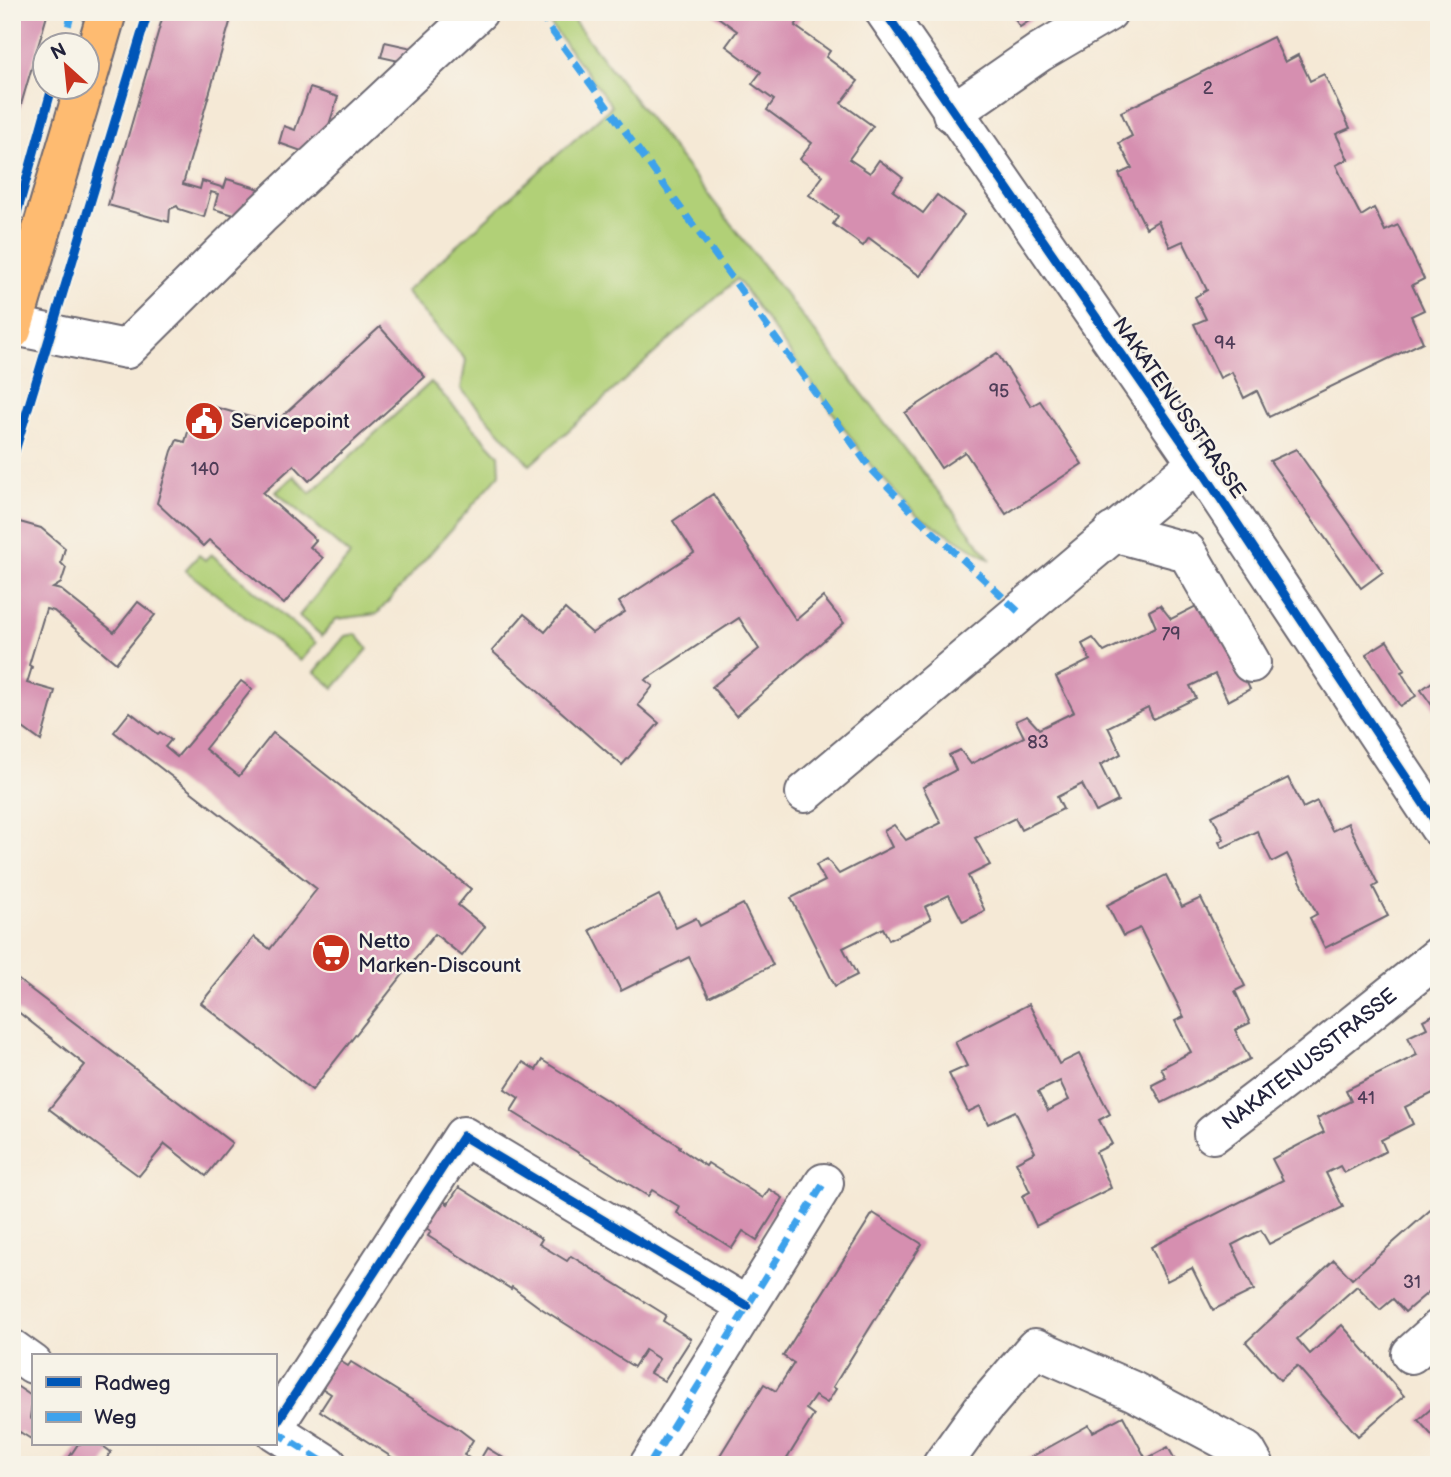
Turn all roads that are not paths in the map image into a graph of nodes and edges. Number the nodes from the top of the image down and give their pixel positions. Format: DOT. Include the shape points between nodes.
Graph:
graph roads {
  1 [pos="107,12"];
  2 [pos="478,12"];
  3 [pos="884,12"];
  4 [pos="1108,12"];
  5 [pos="101,32"];
  6 [pos="80,102"];
  7 [pos="953,113"];
  8 [pos="13,328"];
  9 [pos="1197,463"];
  10 [pos="1113,532"];
  11 [pos="1251,663"];
  12 [pos="805,793"];
  13 [pos="1434,810"];
  14 [pos="1439,956"];
  15 [pos="1213,1134"];
  16 [pos="824,1183"];
  17 [pos="747,1306"];
  18 [pos="12,1349"];
  19 [pos="32,1363"];
  20 [pos="276,1423"];
  21 [pos="276,1432"];
  22 [pos="328,1465"];
  23 [pos="649,1465"];
  24 [pos="942,1465"];
  25 [pos="1254,1465"];
  1 -- 5 [label="main road"];
  2 -- 8 [label="street" via="126,349"];
  3 -- 7 [label="street, NAKATENUSSTRASSE"];
  4 -- 7 [label="street" via="1040,52"];
  6 -- 8 [label="main road"];
  7 -- 9 [label="street, NAKATENUSSTRASSE"];
  9 -- 10 [label="street, NAKATENUSSTRASSE"];
  9 -- 13 [label="street, NAKATENUSSTRASSE"];
  10 -- 11 [label="street" via="1187,552"];
  10 -- 12 [label="street, NAKATENUSSTRASSE"];
  14 -- 15 [label="street, NAKATENUSSTRASSE"];
  16 -- 17 [label="street"];
  17 -- 20 [label="street" via="463,1136"];
  17 -- 23 [label="street"];
  18 -- 19 [label="street"];
  21 -- 22 [label="street"];
  24 -- 25 [label="street" via="1035,1348 1133,1391 1246,1451"];
}
